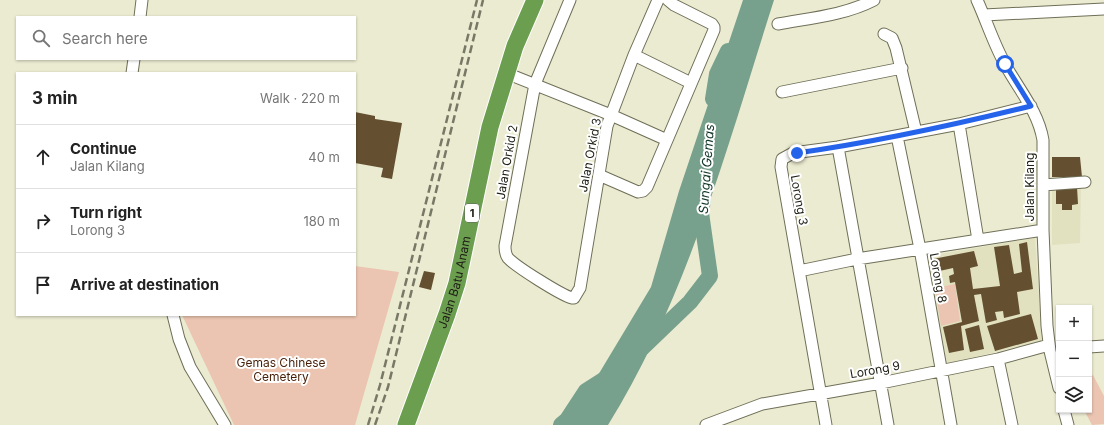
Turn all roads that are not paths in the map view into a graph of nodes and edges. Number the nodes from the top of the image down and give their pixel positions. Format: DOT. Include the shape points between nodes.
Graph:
graph roads {
  1 [pos="142,0"];
  2 [pos="535,0"];
  3 [pos="570,0"];
  4 [pos="658,0"];
  5 [pos="668,0"];
  6 [pos="874,0"];
  7 [pos="977,0"];
  8 [pos="1104,9"];
  9 [pos="984,15"];
  10 [pos="140,16"];
  11 [pos="778,24"];
  12 [pos="884,34"];
  13 [pos="634,55"];
  14 [pos="134,60"];
  15 [pos="902,68"];
  16 [pos="132,72"];
  17 [pos="506,73"];
  18 [pos="691,83"];
  19 [pos="535,84"];
  20 [pos="782,92"];
  21 [pos="1031,106"];
  22 [pos="611,115"];
  23 [pos="958,124"];
  24 [pos="916,132"];
  25 [pos="897,136"];
  26 [pos="667,140"];
  27 [pos="838,147"];
  28 [pos="598,175"];
  29 [pos="1084,182"];
  30 [pos="1043,185"];
  31 [pos="1043,230"];
  32 [pos="978,240"];
  33 [pos="920,249"];
  34 [pos="857,259"];
  35 [pos="799,271"];
  36 [pos="574,298"];
  37 [pos="173,316"];
  38 [pos="1104,346"];
  39 [pos="1092,347"];
  40 [pos="1053,349"];
  41 [pos="998,359"];
  42 [pos="942,370"];
  43 [pos="1057,377"];
  44 [pos="881,383"];
  45 [pos="820,393"];
  46 [pos="1065,413"];
  47 [pos="225,425"];
  48 [pos="406,425"];
  49 [pos="706,425"];
  50 [pos="826,425"];
  51 [pos="888,425"];
  52 [pos="951,425"];
  53 [pos="1012,425"];
  54 [pos="1068,425"];
  1 -- 10 [label="street"];
  2 -- 17 [label="highway, Jalan Batu Anam / 1"];
  3 -- 19 [label="street, Jalan Orkid 2"];
  4 -- 13 [label="street, Jalan Orkid 3"];
  5 -- 18 [label="street" via="714,27"];
  6 -- 11 [label="street" via="847,11"];
  7 -- 9 [label="street, Jalan Kilang"];
  8 -- 9 [label="street"];
  9 -- 21 [label="street, Jalan Kilang" via="1005,64"];
  12 -- 15 [label="street" via="894,41"];
  13 -- 18 [label="street"];
  13 -- 22 [label="street, Jalan Orkid 3"];
  14 -- 16 [label="street"];
  15 -- 20 [label="street"];
  15 -- 24 [label="street"];
  17 -- 19 [label="street"];
  17 -- 48 [label="highway, Jalan Batu Anam / 1" via="490,127 457,283"];
  18 -- 26 [label="street"];
  19 -- 22 [label="street"];
  19 -- 36 [label="street, Jalan Orkid 2" via="505,252 513,262"];
  21 -- 23 [label="street, Lorong 3"];
  21 -- 30 [label="street, Jalan Kilang" via="1043,136"];
  22 -- 26 [label="street"];
  22 -- 28 [label="street, Jalan Orkid 3"];
  23 -- 24 [label="street, Lorong 3"];
  23 -- 32 [label="street"];
  24 -- 25 [label="street, Lorong 3"];
  25 -- 27 [label="street, Lorong 3"];
  25 -- 33 [label="street, Lorong 8"];
  26 -- 28 [label="street" via="650,183 643,192"];
  27 -- 34 [label="street"];
  27 -- 35 [label="street, Lorong 3" via="789,154 782,159"];
  28 -- 36 [label="street, Jalan Orkid 3" via="580,288"];
  29 -- 30 [label="street"];
  30 -- 31 [label="street, Jalan Kilang"];
  31 -- 32 [label="street"];
  31 -- 40 [label="street, Jalan Kilang"];
  32 -- 33 [label="street"];
  33 -- 34 [label="street"];
  33 -- 42 [label="street, Lorong 8"];
  34 -- 35 [label="street"];
  34 -- 44 [label="street"];
  35 -- 45 [label="street, Lorong 3"];
  37 -- 47 [label="street" via="188,363"];
  38 -- 39 [label="street"];
  40 -- 41 [label="street, Lorong 9"];
  40 -- 43 [label="street, Jalan Kilang"];
  41 -- 42 [label="street, Lorong 9"];
  41 -- 53 [label="street"];
  42 -- 44 [label="street, Lorong 9"];
  42 -- 52 [label="street, Lorong 8"];
  44 -- 45 [label="street, Lorong 9"];
  44 -- 51 [label="street"];
  45 -- 49 [label="street, Lorong 9" via="762,404"];
  45 -- 50 [label="street, Lorong 3"];
  46 -- 54 [label="street"];
}
